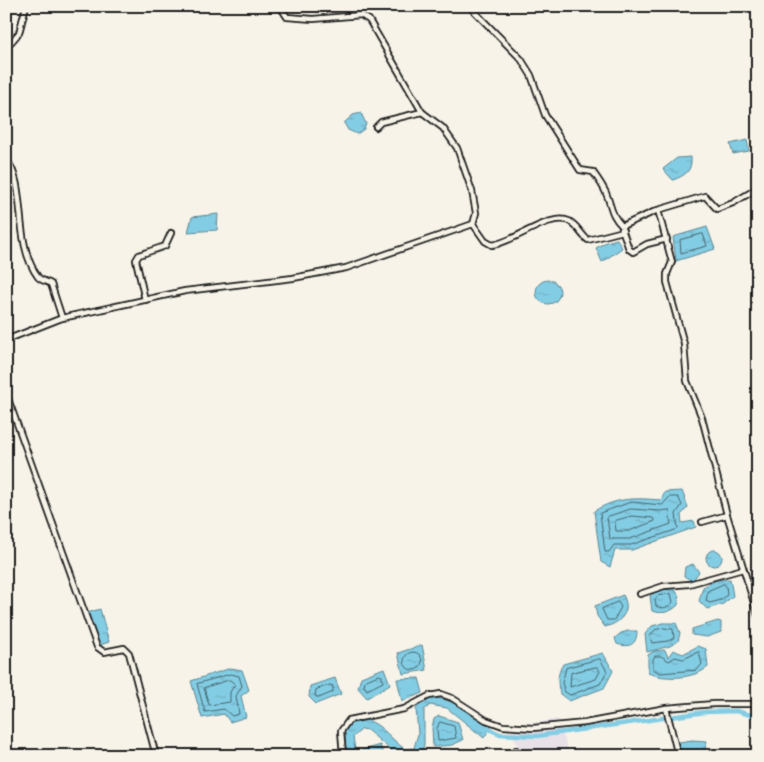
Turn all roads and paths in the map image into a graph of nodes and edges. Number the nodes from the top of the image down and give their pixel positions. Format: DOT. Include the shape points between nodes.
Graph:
graph roads {
  1 [pos="26,6"];
  2 [pos="280,6"];
  3 [pos="469,6"];
  4 [pos="6,48"];
  5 [pos="422,112"];
  6 [pos="376,127"];
  7 [pos="6,159"];
  8 [pos="758,188"];
  9 [pos="658,210"];
  10 [pos="472,224"];
  11 [pos="622,228"];
  12 [pos="171,233"];
  13 [pos="667,239"];
  14 [pos="145,300"];
  15 [pos="62,318"];
  16 [pos="6,340"];
  17 [pos="6,393"];
  18 [pos="727,515"];
  19 [pos="702,522"];
  20 [pos="743,568"];
  21 [pos="640,594"];
  22 [pos="758,616"];
  23 [pos="758,704"];
  24 [pos="667,709"];
  25 [pos="156,756"];
  26 [pos="343,756"];
  27 [pos="678,756"];
  1 -- 4 [label="street" via="19,33"];
  2 -- 5 [label="street" via="287,17 366,17"];
  3 -- 11 [label="street" via="521,59 531,75 548,120 580,170 593,172 600,182 612,213"];
  5 -- 6 [label="street" via="380,122"];
  5 -- 10 [label="street" via="443,128 457,148 472,191 476,212"];
  7 -- 15 [label="street" via="16,175 26,252 38,277 51,284"];
  8 -- 9 [label="street" via="717,210 705,196"];
  9 -- 11 [label="street"];
  9 -- 13 [label="street"];
  10 -- 11 [label="street" via="492,245 564,219 577,226 588,240"];
  10 -- 14 [label="street" via="346,268 185,291"];
  11 -- 13 [label="street" via="633,252"];
  12 -- 14 [label="street" via="167,245 140,255 136,260"];
  13 -- 18 [label="street" via="672,262 666,282 684,344 687,381 702,418"];
  14 -- 15 [label="street"];
  15 -- 16 [label="street"];
  17 -- 25 [label="street" via="97,647 104,652 124,648 129,653"];
  18 -- 19 [label="street"];
  18 -- 20 [label="street"];
  20 -- 21 [label="street"];
  20 -- 22 [label="street"];
  23 -- 24 [label="street"];
  24 -- 26 [label="street" via="533,728 503,726 486,720 452,698 433,695 404,709 349,720 341,731"];
  24 -- 27 [label="street"];
}
